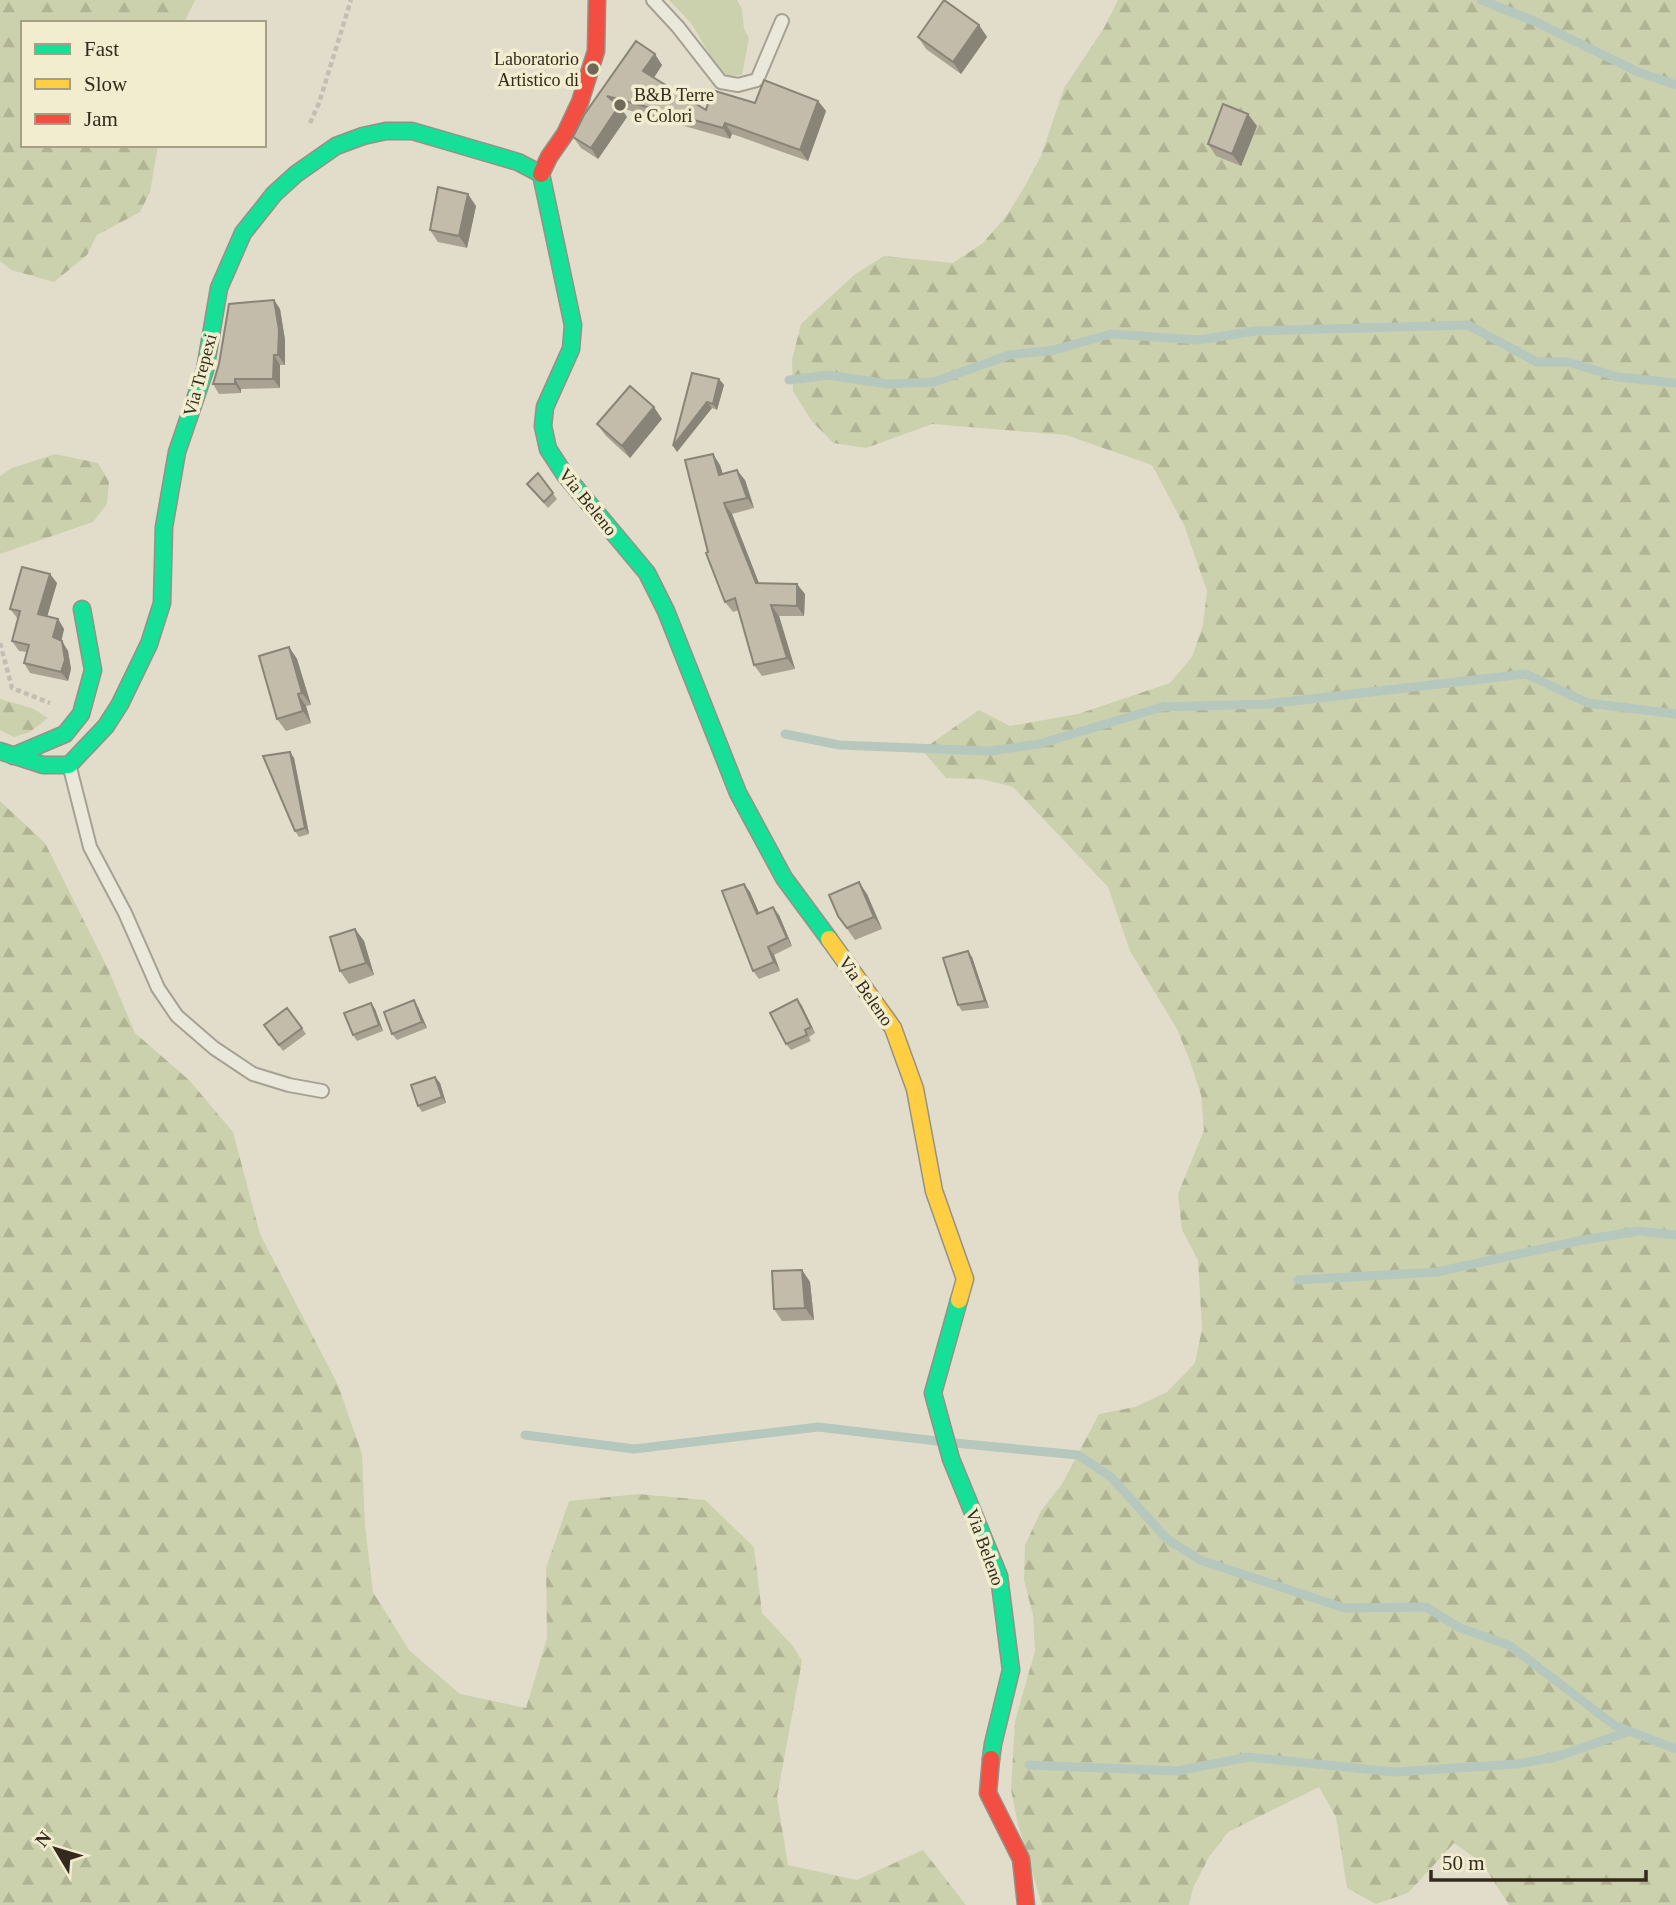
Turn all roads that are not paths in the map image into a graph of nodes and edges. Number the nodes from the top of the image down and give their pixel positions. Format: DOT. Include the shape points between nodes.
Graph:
graph roads {
  1 [pos="597,0"];
  2 [pos="653,0"];
  3 [pos="782,20"];
  4 [pos="541,174"];
  5 [pos="82,609"];
  6 [pos="6,754"];
  7 [pos="69,765"];
  8 [pos="322,1091"];
  9 [pos="1026,1905"];
  1 -- 4 [label="street" via="596,51 580,102"];
  2 -- 3 [label="lane" via="721,82 738,85 757,80"];
  4 -- 7 [label="street, Via Trepexi" via="517,162 412,131 386,131 336,146 296,174 258,213 243,233 219,288 205,370 177,452 164,527 162,603 149,644 106,726"];
  4 -- 9 [label="street, Via Beleno" via="573,325 571,349 545,407 548,449 647,573 738,793 784,878 893,1028 915,1088 934,1191 965,1279 933,1393 951,1459 999,1576 1011,1670 993,1744 988,1793 1021,1859"];
  5 -- 6 [label="street" via="93,670 80,714 65,734"];
  6 -- 7 [label="street" via="43,765"];
  7 -- 8 [label="lane" via="90,847 158,988 177,1016 253,1074"];
}
